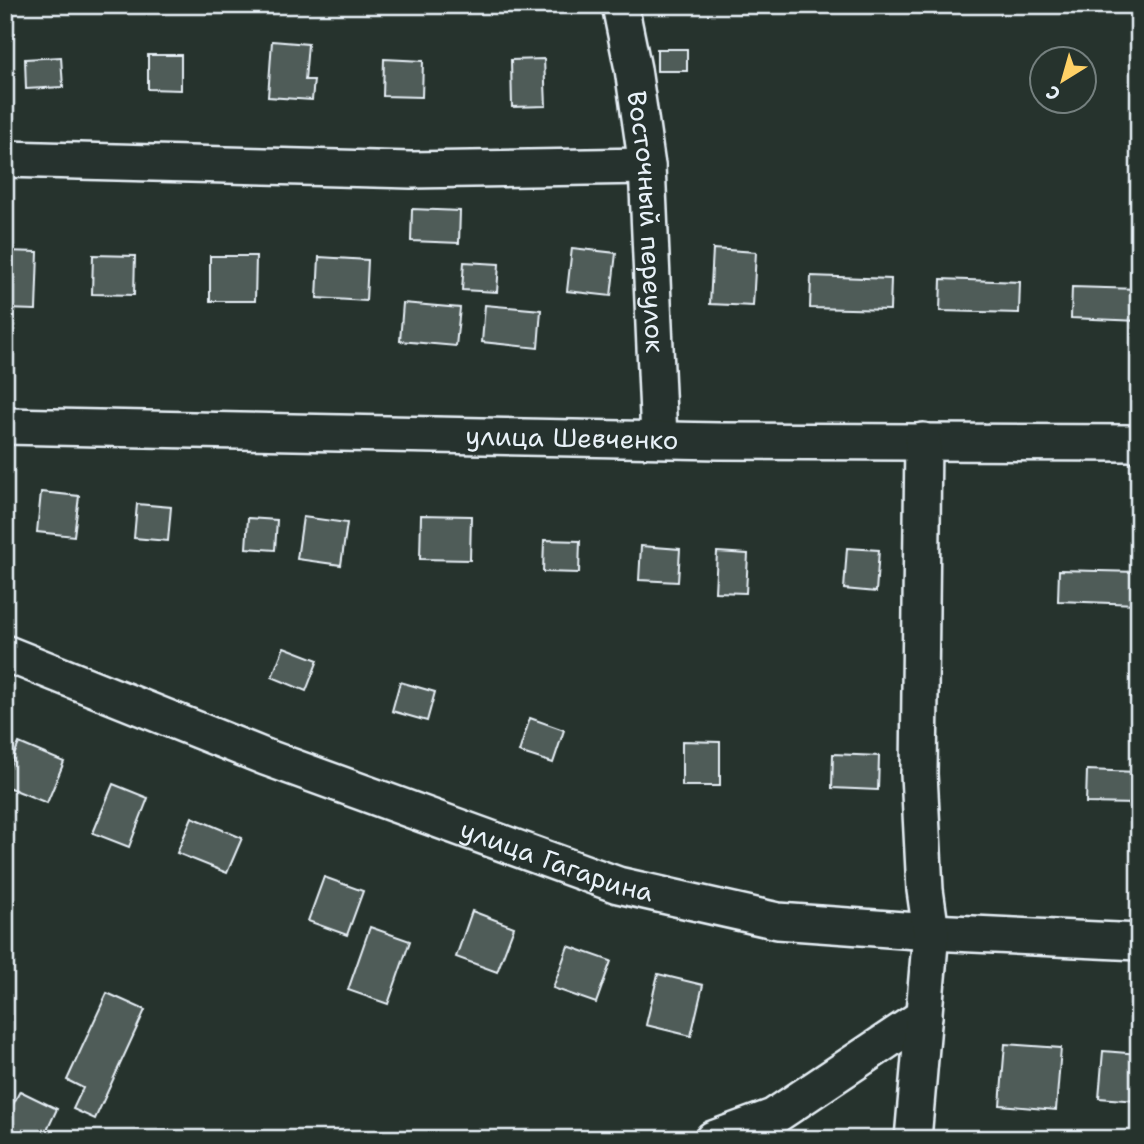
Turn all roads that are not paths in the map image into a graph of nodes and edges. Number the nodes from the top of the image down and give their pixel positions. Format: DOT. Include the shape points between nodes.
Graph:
graph roads {
  1 [pos="620,5"];
  2 [pos="5,159"];
  3 [pos="647,166"];
  4 [pos="5,426"];
  5 [pos="659,439"];
  6 [pos="923,441"];
  7 [pos="1139,443"];
  8 [pos="5,653"];
  9 [pos="931,932"];
  10 [pos="1139,942"];
  11 [pos="924,1016"];
  12 [pos="713,1139"];
  13 [pos="913,1139"];
  1 -- 3 [label="street, Восточный переулок"];
  2 -- 3 [label="street" via="411,170"];
  3 -- 5 [label="street, Восточный переулок"];
  4 -- 5 [label="street, улица Шевченко"];
  5 -- 6 [label="street, улица Шевченко"];
  6 -- 7 [label="street, улица Шевченко"];
  6 -- 9 [label="street" via="919,774"];
  8 -- 9 [label="street, улица Гагарина" via="265,757 618,886 778,921"];
  9 -- 10 [label="street, улица Гагарина"];
  9 -- 11 [label="street"];
  11 -- 12 [label="street" via="773,1117"];
  11 -- 13 [label="street"];
}
